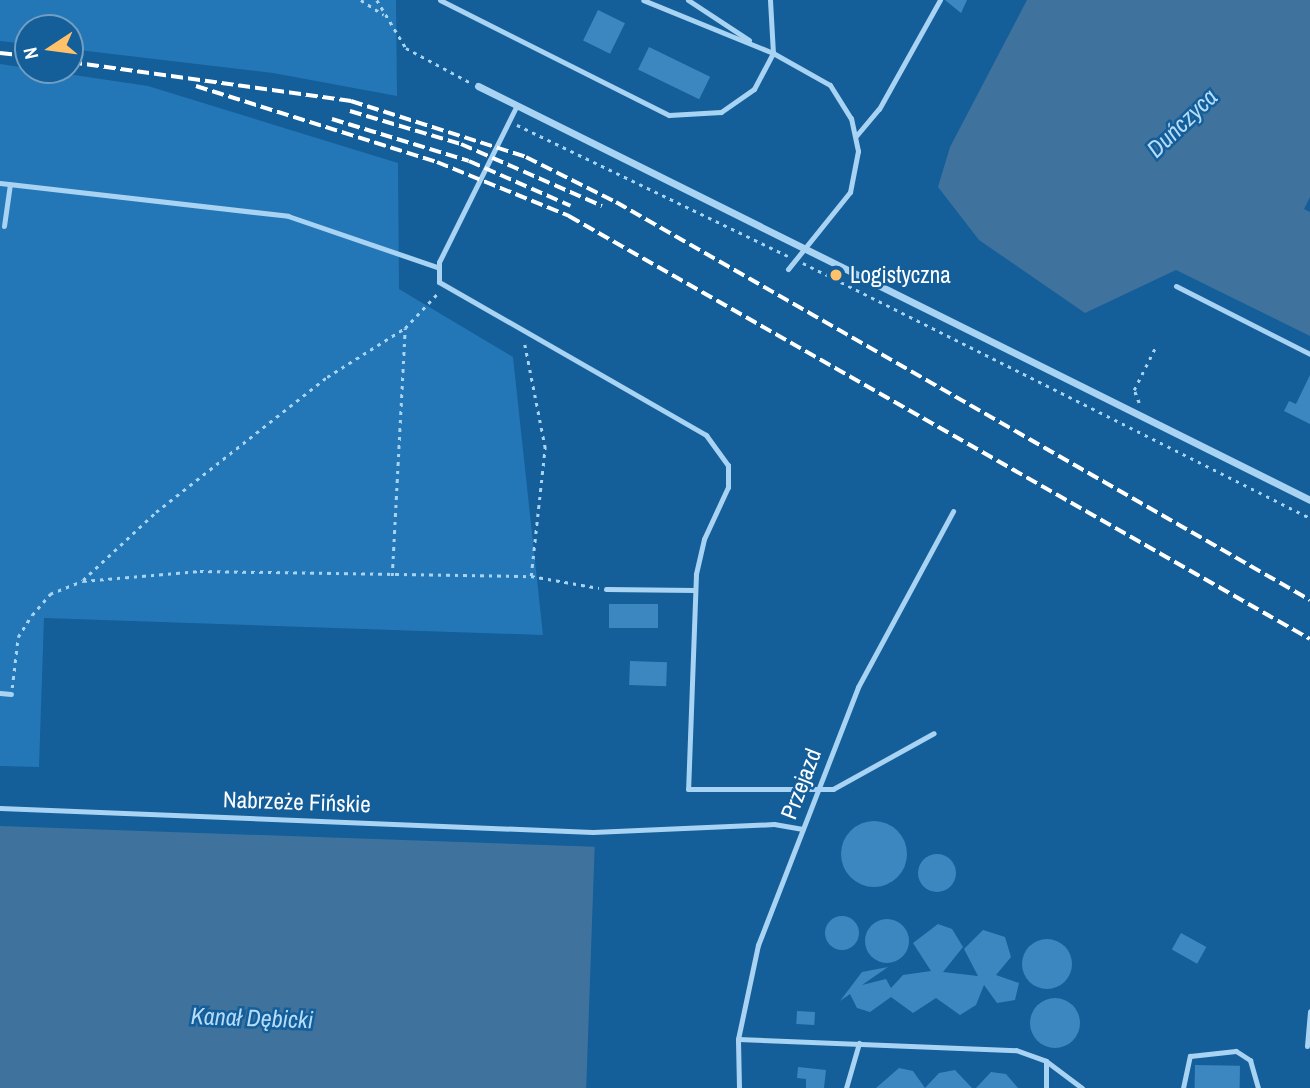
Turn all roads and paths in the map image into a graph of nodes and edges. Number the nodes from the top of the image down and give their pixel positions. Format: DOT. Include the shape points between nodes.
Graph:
graph roads {
  1 [pos="361,0"];
  2 [pos="377,0"];
  3 [pos="440,0"];
  4 [pos="643,0"];
  5 [pos="653,0"];
  6 [pos="688,0"];
  7 [pos="770,0"];
  8 [pos="940,0"];
  9 [pos="656,7"];
  10 [pos="384,15"];
  11 [pos="749,40"];
  12 [pos="773,53"];
  13 [pos="478,86"];
  14 [pos="516,107"];
  15 [pos="509,121"];
  16 [pos="856,136"];
  17 [pos="0,183"];
  18 [pos="10,184"];
  19 [pos="4,226"];
  20 [pos="807,249"];
  21 [pos="797,260"];
  22 [pos="437,267"];
  23 [pos="788,269"];
  24 [pos="1176,286"];
  25 [pos="444,287"];
  26 [pos="405,328"];
  27 [pos="522,328"];
  28 [pos="1156,346"];
  29 [pos="1310,354"];
  30 [pos="1143,416"];
  31 [pos="1136,431"];
  32 [pos="1310,500"];
  33 [pos="953,511"];
  34 [pos="1310,518"];
  35 [pos="392,576"];
  36 [pos="531,576"];
  37 [pos="83,581"];
  38 [pos="606,589"];
  39 [pos="695,590"];
  40 [pos="0,693"];
  41 [pos="11,694"];
  42 [pos="934,733"];
  43 [pos="818,790"];
  44 [pos="0,808"];
  45 [pos="803,829"];
  46 [pos="1310,1012"];
  47 [pos="738,1039"];
  48 [pos="859,1043"];
  49 [pos="1307,1046"];
  50 [pos="1046,1061"];
  51 [pos="739,1088"];
  52 [pos="846,1088"];
  53 [pos="1046,1088"];
  54 [pos="1082,1088"];
  55 [pos="1183,1088"];
  56 [pos="1258,1088"];
  1 -- 10 [label="path"];
  2 -- 10 [label="path"];
  3 -- 12 [label="lane" via="679,117 721,112 741,101"];
  4 -- 9 [label="lane"];
  5 -- 9 [label="lane"];
  6 -- 11 [label="lane"];
  7 -- 12 [label="lane"];
  8 -- 16 [label="lane" via="879,110"];
  9 -- 11 [label="lane"];
  10 -- 13 [label="path" via="406,48"];
  11 -- 12 [label="lane"];
  12 -- 16 [label="lane" via="830,85"];
  13 -- 14 [label="street"];
  14 -- 15 [label="lane"];
  14 -- 20 [label="street"];
  15 -- 21 [label="path"];
  15 -- 22 [label="lane"];
  16 -- 20 [label="lane" via="850,192"];
  17 -- 18 [label="lane"];
  18 -- 19 [label="lane"];
  18 -- 22 [label="lane" via="288,216"];
  20 -- 21 [label="lane"];
  20 -- 30 [label="street"];
  21 -- 23 [label="lane"];
  21 -- 31 [label="path"];
  22 -- 25 [label="lane"];
  24 -- 29 [label="lane"];
  25 -- 26 [label="path"];
  25 -- 27 [label="lane"];
  26 -- 35 [label="path"];
  26 -- 37 [label="path" via="327,377 156,512"];
  27 -- 36 [label="path" via="545,448"];
  27 -- 39 [label="lane" via="686,422 724,453 728,487 704,539"];
  28 -- 30 [label="path" via="1135,390 1147,410"];
  30 -- 31 [label="path"];
  30 -- 32 [label="street"];
  31 -- 34 [label="path"];
  33 -- 43 [label="lane, Przejazd" via="876,647"];
  35 -- 36 [label="path"];
  35 -- 37 [label="path" via="188,571"];
  36 -- 38 [label="path"];
  37 -- 41 [label="path" via="50,594 32,615 18,638"];
  38 -- 39 [label="lane"];
  39 -- 43 [label="lane" via="688,789"];
  40 -- 41 [label="lane"];
  42 -- 43 [label="lane" via="834,789"];
  43 -- 45 [label="lane, Przejazd"];
  44 -- 45 [label="lane, Nabrzeże Fińskie" via="593,832 774,824"];
  45 -- 47 [label="lane, Przejazd" via="758,945"];
  46 -- 49 [label="lane"];
  47 -- 48 [label="lane"];
  47 -- 51 [label="lane, Przejazd"];
  48 -- 50 [label="lane" via="1016,1050"];
  48 -- 52 [label="lane"];
  50 -- 53 [label="lane"];
  50 -- 54 [label="lane"];
  55 -- 56 [label="lane" via="1190,1056 1236,1051 1250,1060"];
}
